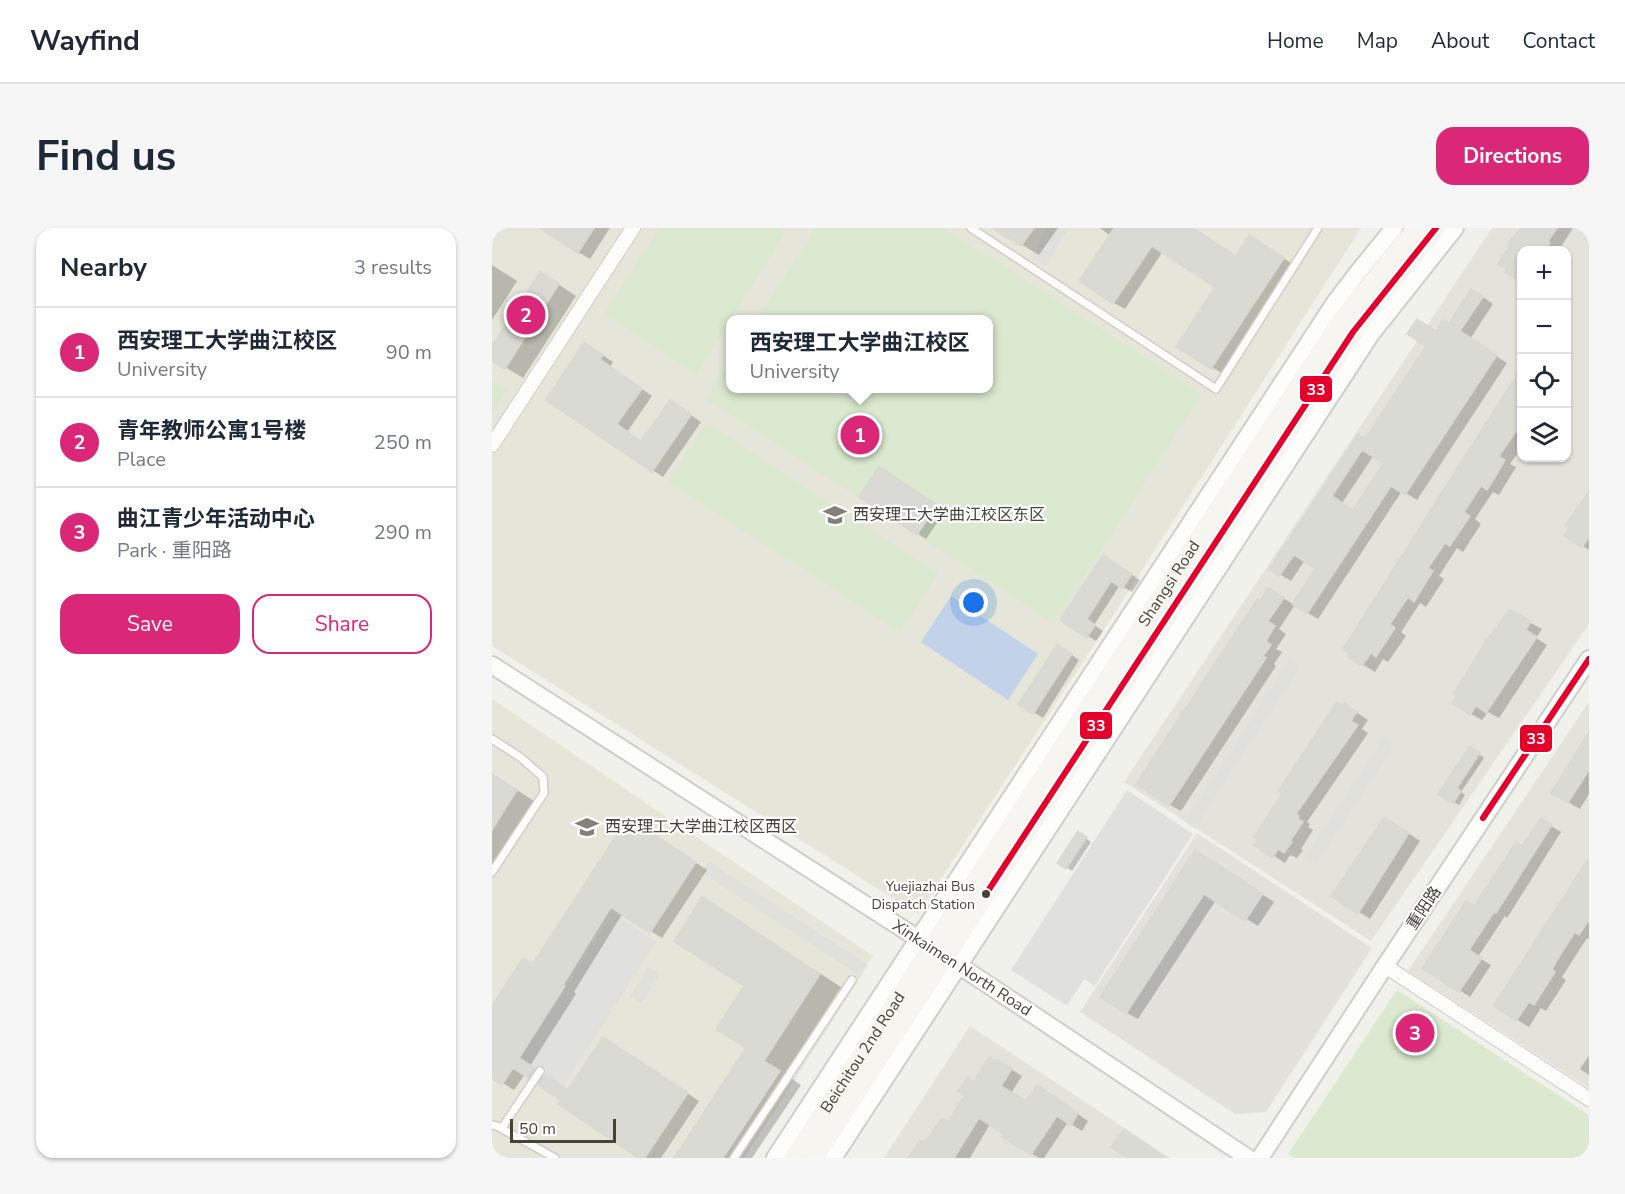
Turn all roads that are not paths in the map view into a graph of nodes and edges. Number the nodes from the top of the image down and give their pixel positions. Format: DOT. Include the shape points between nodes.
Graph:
graph roads {
  1 [pos="633,228"];
  2 [pos="971,228"];
  3 [pos="1318,228"];
  4 [pos="1395,228"];
  5 [pos="1416,228"];
  6 [pos="1436,228"];
  7 [pos="1455,228"];
  8 [pos="492,445"];
  9 [pos="1589,659"];
  10 [pos="492,665"];
  11 [pos="492,739"];
  12 [pos="492,872"];
  13 [pos="938,952"];
  14 [pos="1385,966"];
  15 [pos="852,980"];
  16 [pos="540,1071"];
  17 [pos="1589,1099"];
  18 [pos="492,1125"];
  19 [pos="502,1128"];
  20 [pos="555,1158"];
  21 [pos="734,1158"];
  22 [pos="776,1158"];
  23 [pos="794,1158"];
  24 [pos="814,1158"];
  25 [pos="833,1158"];
  26 [pos="1248,1158"];
  27 [pos="1260,1158"];
  1 -- 8 [label="street"];
  2 -- 3 [label="lane" via="1216,389"];
  4 -- 13 [label="street" via="1336,301"];
  5 -- 13 [label="main road, Shangsi Road" via="1341,321"];
  6 -- 13 [label="main road, Shangsi Road" via="1353,332"];
  7 -- 13 [label="street" via="1371,334"];
  9 -- 14 [label="street, 重阳路"];
  10 -- 13 [label="street, Xinkaimen North Road"];
  11 -- 12 [label="lane" via="543,777 544,793"];
  13 -- 22 [label="street"];
  13 -- 23 [label="main road, Beichitou 2nd Road"];
  13 -- 24 [label="main road, Beichitou 2nd Road"];
  13 -- 25 [label="street"];
  13 -- 26 [label="street, Xinkaimen North Road"];
  14 -- 17 [label="street"];
  14 -- 27 [label="street, 重阳路"];
  15 -- 21 [label="lane"];
  16 -- 19 [label="lane"];
  18 -- 19 [label="lane"];
  19 -- 20 [label="lane"];
}
